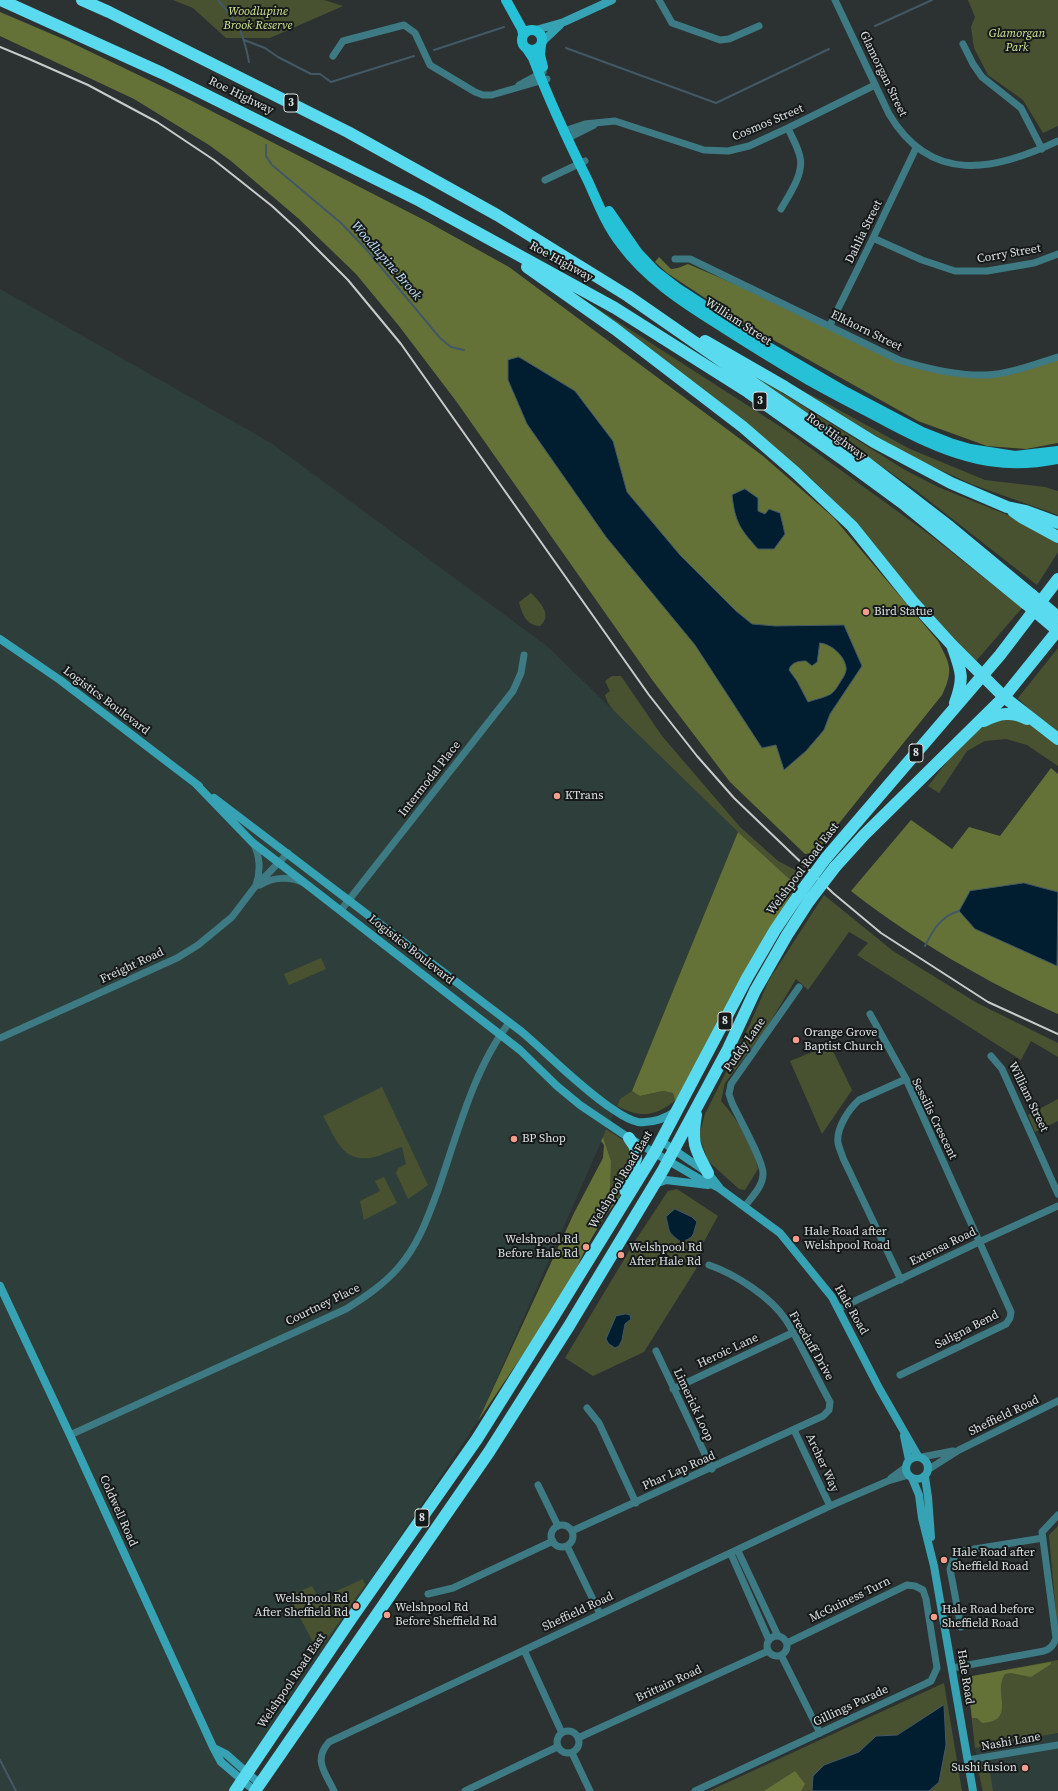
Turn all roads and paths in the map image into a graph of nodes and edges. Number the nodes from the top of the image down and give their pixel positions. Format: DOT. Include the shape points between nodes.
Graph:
graph roads {
  1 [pos="1,0"];
  2 [pos="82,0"];
  3 [pos="506,0"];
  4 [pos="513,0"];
  5 [pos="659,0"];
  6 [pos="835,0"];
  7 [pos="608,1"];
  8 [pos="564,22"];
  9 [pos="759,26"];
  10 [pos="536,30"];
  11 [pos="522,34"];
  12 [pos="541,44"];
  13 [pos="963,44"];
  14 [pos="527,49"];
  15 [pos="333,56"];
  16 [pos="543,76"];
  17 [pos="874,85"];
  18 [pos="788,128"];
  19 [pos="569,133"];
  20 [pos="1058,141"];
  21 [pos="916,148"];
  22 [pos="1042,149"];
  23 [pos="582,162"];
  24 [pos="545,180"];
  25 [pos="781,209"];
  26 [pos="474,229"];
  27 [pos="873,238"];
  28 [pos="1058,254"];
  29 [pos="675,259"];
  30 [pos="628,296"];
  31 [pos="830,325"];
  32 [pos="1058,357"];
  33 [pos="1058,451"];
  34 [pos="1058,459"];
  35 [pos="1007,507"];
  36 [pos="1058,523"];
  37 [pos="1058,537"];
  38 [pos="1058,580"];
  39 [pos="1029,599"];
  40 [pos="1058,617"];
  41 [pos="1058,630"];
  42 [pos="0,640"];
  43 [pos="951,644"];
  44 [pos="524,655"];
  45 [pos="983,675"];
  46 [pos="1004,697"];
  47 [pos="952,712"];
  48 [pos="975,726"];
  49 [pos="1058,739"];
  50 [pos="196,784"];
  51 [pos="253,842"];
  52 [pos="288,853"];
  53 [pos="280,863"];
  54 [pos="254,888"];
  55 [pos="313,888"];
  56 [pos="804,897"];
  57 [pos="349,900"];
  58 [pos="341,910"];
  59 [pos="799,987"];
  60 [pos="870,1014"];
  61 [pos="509,1023"];
  62 [pos="500,1035"];
  63 [pos="0,1038"];
  64 [pos="991,1056"];
  65 [pos="906,1079"];
  66 [pos="699,1104"];
  67 [pos="679,1108"];
  68 [pos="629,1138"];
  69 [pos="661,1141"];
  70 [pos="674,1149"];
  71 [pos="655,1152"];
  72 [pos="668,1160"];
  73 [pos="708,1174"];
  74 [pos="655,1184"];
  75 [pos="716,1186"];
  76 [pos="1058,1194"];
  77 [pos="745,1206"];
  78 [pos="1058,1206"];
  79 [pos="979,1242"];
  80 [pos="709,1265"];
  81 [pos="579,1276"];
  82 [pos="901,1280"];
  83 [pos="0,1286"];
  84 [pos="838,1309"];
  85 [pos="792,1333"];
  86 [pos="656,1351"];
  87 [pos="900,1375"];
  88 [pos="673,1389"];
  89 [pos="1058,1401"];
  90 [pos="586,1408"];
  91 [pos="794,1430"];
  92 [pos="903,1432"];
  93 [pos="70,1435"];
  94 [pos="959,1450"];
  95 [pos="920,1457"];
  96 [pos="907,1463"];
  97 [pos="712,1469"];
  98 [pos="929,1469"];
  99 [pos="925,1476"];
  100 [pos="910,1477"];
  101 [pos="888,1481"];
  102 [pos="538,1485"];
  103 [pos="636,1503"];
  104 [pos="830,1506"];
  105 [pos="1058,1515"];
  106 [pos="558,1526"];
  107 [pos="572,1531"];
  108 [pos="1043,1538"];
  109 [pos="553,1541"];
  110 [pos="567,1546"];
  111 [pos="734,1553"];
  112 [pos="934,1566"];
  113 [pos="748,1583"];
  114 [pos="923,1590"];
  115 [pos="428,1594"];
  116 [pos="600,1614"];
  117 [pos="768,1616"];
  118 [pos="760,1619"];
  119 [pos="961,1627"];
  120 [pos="778,1636"];
  121 [pos="769,1640"];
  122 [pos="787,1643"];
  123 [pos="524,1650"];
  124 [pos="768,1651"];
  125 [pos="781,1655"];
  126 [pos="952,1668"];
  127 [pos="562,1733"];
  128 [pos="820,1733"];
  129 [pos="578,1738"];
  130 [pos="1058,1745"];
  131 [pos="557,1747"];
  132 [pos="572,1752"];
  133 [pos="968,1760"];
  134 [pos="245,1776"];
  135 [pos="257,1789"];
  136 [pos="235,1791"];
  137 [pos="334,1791"];
  138 [pos="465,1791"];
  139 [pos="590,1791"];
  140 [pos="695,1791"];
  141 [pos="973,1791"];
  1 -- 26 [label="highway, Roe Highway / 3" via="162,73"];
  2 -- 30 [label="highway, Roe Highway / 3" via="348,132 497,215"];
  3 -- 11 [label="main road" via="522,29"];
  4 -- 10 [label="main road" via="525,20"];
  5 -- 9 [label="street" via="672,23 712,38 729,39"];
  6 -- 17 [label="street, Glamorgan Street"];
  7 -- 8 [label="street"];
  8 -- 10 [label="street"];
  8 -- 12 [label="street"];
  10 -- 11 [label="main road" via="527,30"];
  10 -- 12 [label="main road" via="541,35"];
  11 -- 14 [label="main road" via="522,44"];
  12 -- 14 [label="main road" via="534,50"];
  12 -- 16 [label="main road, William Street"];
  13 -- 22 [label="street" via="982,77 1021,108"];
  14 -- 16 [label="main road, William Street"];
  15 -- 16 [label="street" via="343,41 404,25 416,33 430,64 466,88 483,95 512,89"];
  16 -- 19 [label="main road, William Street"];
  17 -- 18 [label="street, Cosmos Street"];
  17 -- 21 [label="street, Glamorgan Street" via="898,129"];
  18 -- 19 [label="street, Cosmos Street" via="749,146 715,152 608,121 585,124"];
  18 -- 25 [label="street" via="801,164 800,172"];
  19 -- 23 [label="main road, William Street"];
  20 -- 22 [label="street, Glamorgan Street"];
  21 -- 22 [label="street, Glamorgan Street" via="943,161 963,166 999,164"];
  21 -- 27 [label="street, Dahlia Street"];
  23 -- 24 [label="street"];
  23 -- 33 [label="main road, William Street" via="617,224 655,271 760,342 846,392 922,432 950,443 1015,456"];
  23 -- 34 [label="main road, William Street" via="611,229 633,259 650,277 673,295 757,350 844,400 947,450 993,462 1042,462"];
  26 -- 39 [label="highway, Roe Highway / 3" via="615,308 748,392 905,504"];
  26 -- 43 [label="highway" via="615,329 742,427 796,473 852,526 913,602"];
  27 -- 28 [label="street, Corry Street" via="922,260 955,271 995,270 1034,263"];
  27 -- 31 [label="street, Dahlia Street"];
  29 -- 31 [label="street, Elkhorn Street" via="690,259"];
  30 -- 35 [label="highway" via="874,442 951,483"];
  30 -- 39 [label="highway, Roe Highway / 3" via="856,455 950,527"];
  31 -- 32 [label="street, Elkhorn Street" via="899,360 942,370 986,375"];
  35 -- 36 [label="highway"];
  35 -- 37 [label="highway"];
  38 -- 45 [label="highway, Welshpool Road East / 8"];
  39 -- 40 [label="highway, Roe Highway / 3, bridge"];
  39 -- 41 [label="highway, Roe Highway / 3, bridge"];
  41 -- 46 [label="highway, Welshpool Road East / 8"];
  42 -- 50 [label="street, Logistics Boulevard" via="60,680"];
  43 -- 45 [label="highway"];
  43 -- 47 [label="highway" via="962,671 961,686"];
  44 -- 57 [label="street, Intermodal Place" via="521,673 513,691"];
  45 -- 46 [label="highway"];
  45 -- 47 [label="highway, Welshpool Road East / 8"];
  46 -- 48 [label="highway, Welshpool Road East / 8"];
  46 -- 49 [label="highway"];
  47 -- 56 [label="highway, Welshpool Road East / 8, bridge" via="826,858"];
  48 -- 49 [label="highway" via="994,716 1012,713 1029,720"];
  48 -- 56 [label="highway, Welshpool Road East / 8, bridge"];
  50 -- 51 [label="street, Logistics Boulevard"];
  50 -- 52 [label="street, Logistics Boulevard"];
  51 -- 53 [label="street, Logistics Boulevard"];
  51 -- 54 [label="street, Freight Road" via="260,867"];
  52 -- 53 [label="street, Freight Road"];
  52 -- 57 [label="street, Logistics Boulevard"];
  53 -- 54 [label="street, Freight Road"];
  53 -- 55 [label="street, Logistics Boulevard"];
  54 -- 55 [label="street, Freight Road" via="275,879 287,878"];
  54 -- 63 [label="street, Freight Road" via="232,917 198,946 177,958"];
  55 -- 58 [label="street, Logistics Boulevard"];
  56 -- 66 [label="highway, Welshpool Road East / 8" via="787,935 755,992"];
  56 -- 67 [label="highway, Welshpool Road East / 8" via="775,930"];
  57 -- 58 [label="street, Intermodal Place"];
  57 -- 61 [label="street, Logistics Boulevard"];
  58 -- 62 [label="street, Logistics Boulevard"];
  59 -- 77 [label="street, Puddy Lane" via="731,1084 729,1094 732,1103 761,1163 763,1174 760,1186"];
  60 -- 65 [label="street"];
  61 -- 62 [label="street, Courtney Place"];
  61 -- 67 [label="street, Logistics Boulevard" via="592,1094 619,1113 638,1122 653,1122"];
  62 -- 68 [label="street, Logistics Boulevard" via="573,1099"];
  62 -- 93 [label="street, Courtney Place" via="490,1049 479,1075 426,1222 413,1248 400,1267 385,1282 370,1295 346,1308"];
  64 -- 76 [label="street, William Street" via="1002,1069"];
  65 -- 79 [label="street, Sessilis Crescent"];
  65 -- 82 [label="street, Sessilis Crescent" via="854,1104 843,1122 838,1143"];
  66 -- 70 [label="highway, Welshpool Road East / 8"];
  66 -- 73 [label="highway" via="693,1142"];
  67 -- 69 [label="highway, Welshpool Road East / 8"];
  68 -- 71 [label="street, Hale Road"];
  68 -- 81 [label="highway, 8" via="636,1152 630,1179 582,1258"];
  69 -- 70 [label="street, Hale Road"];
  69 -- 71 [label="highway, Welshpool Road East / 8"];
  70 -- 72 [label="highway, Welshpool Road East / 8"];
  70 -- 73 [label="street, Hale Road"];
  71 -- 72 [label="street, Hale Road"];
  71 -- 81 [label="highway, Welshpool Road East / 8"];
  72 -- 74 [label="highway, Welshpool Road East / 8"];
  72 -- 75 [label="street, Hale Road"];
  73 -- 75 [label="street, Hale Road"];
  74 -- 75 [label="street" via="666,1180"];
  74 -- 135 [label="highway, Welshpool Road East / 8" via="489,1452"];
  75 -- 77 [label="street, Hale Road"];
  77 -- 84 [label="street, Hale Road" via="780,1233 832,1297"];
  78 -- 79 [label="street, Extensa Road"];
  79 -- 82 [label="street, Extensa Road"];
  79 -- 87 [label="street, Saligna Bend" via="1010,1308 1009,1321"];
  80 -- 85 [label="street, Freeduff Drive" via="730,1274 762,1295 786,1320"];
  81 -- 134 [label="highway, Welshpool Road East / 8" via="477,1439"];
  82 -- 84 [label="street, Extensa Road"];
  83 -- 93 [label="street, Coldwell Road"];
  84 -- 92 [label="street, Hale Road"];
  85 -- 88 [label="street, Heroic Lane"];
  85 -- 91 [label="street, Freeduff Drive" via="830,1402 829,1410 823,1416"];
  86 -- 88 [label="street, Limerick Loop"];
  88 -- 97 [label="street, Limerick Loop"];
  89 -- 94 [label="street, Sheffield Road"];
  90 -- 103 [label="street" via="600,1423"];
  91 -- 97 [label="street, Phar Lap Road"];
  91 -- 104 [label="street, Archer Way"];
  92 -- 95 [label="street, Hale Road"];
  92 -- 96 [label="street, Hale Road"];
  93 -- 134 [label="street, Coldwell Road" via="213,1747 221,1762"];
  94 -- 95 [label="street, Sheffield Road"];
  94 -- 98 [label="street, Sheffield Road"];
  95 -- 96 [label="street" via="913,1457"];
  95 -- 98 [label="street" via="927,1462"];
  96 -- 100 [label="street"];
  96 -- 101 [label="street, Sheffield Road"];
  97 -- 103 [label="street, Phar Lap Road"];
  98 -- 99 [label="street"];
  99 -- 100 [label="street" via="921,1479"];
  99 -- 112 [label="street, Hale Road"];
  100 -- 101 [label="street, Sheffield Road"];
  100 -- 112 [label="street, Hale Road" via="919,1495"];
  101 -- 104 [label="street, Sheffield Road"];
  102 -- 106 [label="street"];
  103 -- 107 [label="street, Phar Lap Road"];
  104 -- 111 [label="street, Sheffield Road"];
  105 -- 108 [label="street" via="1042,1532"];
  106 -- 107 [label="street" via="568,1526"];
  106 -- 109 [label="street" via="552,1533"];
  107 -- 110 [label="street" via="573,1540"];
  108 -- 119 [label="street" via="956,1552 950,1569"];
  108 -- 126 [label="street" via="1056,1638 1054,1643 1044,1651"];
  109 -- 110 [label="street" via="559,1547"];
  109 -- 115 [label="street" via="453,1588"];
  110 -- 116 [label="street"];
  111 -- 113 [label="street"];
  111 -- 116 [label="street, Sheffield Road"];
  112 -- 126 [label="street, Hale Road"];
  113 -- 117 [label="street"];
  113 -- 118 [label="street"];
  114 -- 122 [label="street, McGuiness Turn" via="907,1585"];
  114 -- 128 [label="street, Gillings Parade" via="937,1668 931,1681"];
  116 -- 123 [label="street, Sheffield Road"];
  117 -- 118 [label="street"];
  117 -- 120 [label="street"];
  118 -- 121 [label="street"];
  120 -- 121 [label="street"];
  120 -- 122 [label="street"];
  121 -- 124 [label="street"];
  122 -- 125 [label="street" via="786,1650"];
  123 -- 127 [label="street"];
  123 -- 137 [label="street, Sheffield Road" via="330,1742 322,1751 320,1762"];
  124 -- 125 [label="street" via="774,1656"];
  124 -- 129 [label="street, Brittain Road"];
  125 -- 128 [label="street"];
  126 -- 133 [label="street, Hale Road"];
  127 -- 129 [label="street" via="571,1732"];
  127 -- 131 [label="street" via="557,1740"];
  128 -- 140 [label="street, Gillings Parade"];
  129 -- 132 [label="street" via="578,1748"];
  130 -- 133 [label="street, Nashi Lane"];
  131 -- 132 [label="street" via="562,1752"];
  131 -- 138 [label="street"];
  132 -- 139 [label="street"];
  133 -- 141 [label="street, Hale Road"];
  134 -- 135 [label="street, Coldwell Road"];
  134 -- 136 [label="highway, Welshpool Road East / 8"];
}
